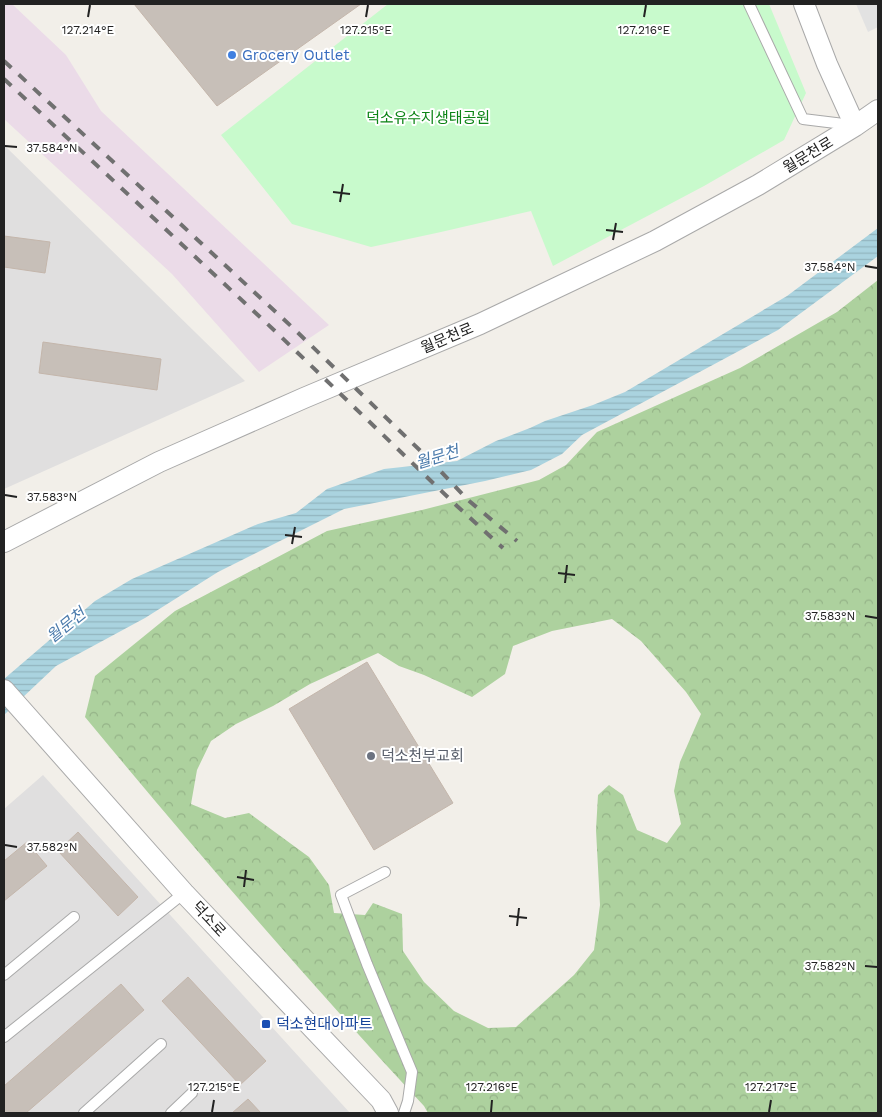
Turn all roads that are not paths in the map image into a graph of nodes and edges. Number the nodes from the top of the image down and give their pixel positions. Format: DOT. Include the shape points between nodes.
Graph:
graph roads {
  1 [pos="749,4"];
  2 [pos="804,4"];
  3 [pos="878,110"];
  4 [pos="855,126"];
  5 [pos="4,542"];
  6 [pos="4,690"];
  7 [pos="385,872"];
  8 [pos="184,893"];
  9 [pos="74,917"];
  10 [pos="4,975"];
  11 [pos="4,1037"];
  12 [pos="161,1044"];
  13 [pos="192,1093"];
  14 [pos="84,1113"];
  15 [pos="171,1113"];
  16 [pos="388,1113"];
  17 [pos="404,1113"];
  1 -- 4 [label="lane" via="803,119"];
  2 -- 4 [label="street"];
  3 -- 4 [label="street, 월문천로"];
  4 -- 5 [label="street, 월문천로" via="758,185 654,241 480,324 159,462"];
  6 -- 8 [label="street, 덕소로"];
  7 -- 17 [label="lane" via="341,895 412,1072"];
  8 -- 11 [label="lane"];
  8 -- 16 [label="street, 덕소로" via="381,1100"];
  9 -- 10 [label="lane"];
  12 -- 14 [label="lane"];
  13 -- 15 [label="lane"];
}
